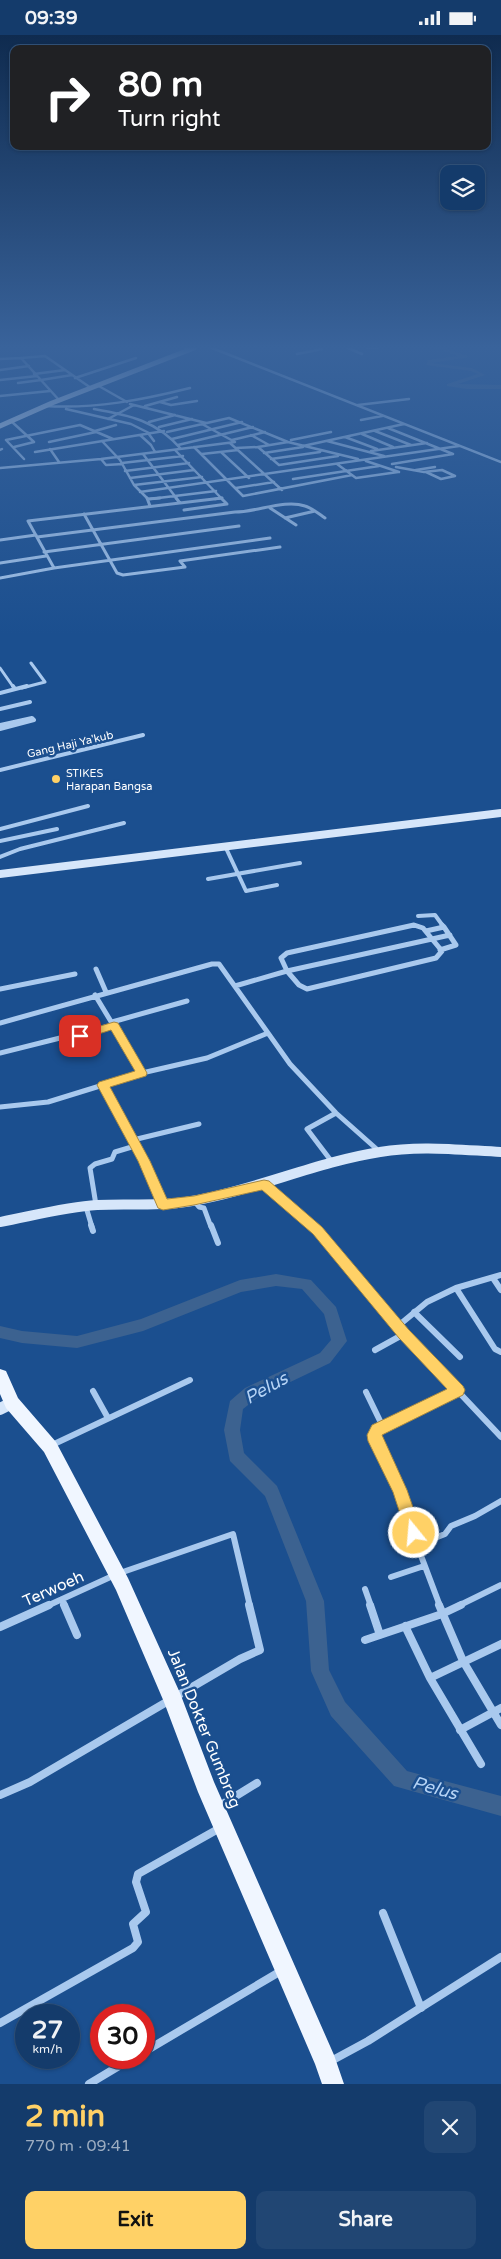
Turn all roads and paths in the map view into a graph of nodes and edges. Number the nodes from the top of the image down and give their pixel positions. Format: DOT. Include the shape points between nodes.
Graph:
graph roads {
  1 [pos="10,444"];
  2 [pos="31,444"];
  3 [pos="86,444"];
  4 [pos="104,444"];
  5 [pos="149,444"];
  6 [pos="184,444"];
  7 [pos="215,444"];
  8 [pos="233,444"];
  9 [pos="276,444"];
  10 [pos="298,444"];
  11 [pos="314,444"];
  12 [pos="334,444"];
  13 [pos="362,444"];
  14 [pos="384,444"];
  15 [pos="408,444"];
  16 [pos="423,444"];
  17 [pos="430,444"];
  18 [pos="455,444"];
  19 [pos="178,445"];
  20 [pos="269,445"];
  21 [pos="412,445"];
  22 [pos="459,445"];
  23 [pos="305,446"];
  24 [pos="14,447"];
  25 [pos="194,447"];
  26 [pos="258,447"];
  27 [pos="394,448"];
  28 [pos="441,448"];
  29 [pos="181,449"];
  30 [pos="237,449"];
  31 [pos="47,450"];
  32 [pos="174,450"];
  33 [pos="379,450"];
  34 [pos="323,451"];
  35 [pos="35,452"];
  36 [pos="155,452"];
  37 [pos="221,452"];
  38 [pos="368,452"];
  39 [pos="264,453"];
  40 [pos="143,454"];
  41 [pos="202,454"];
  42 [pos="303,454"];
  43 [pos="85,455"];
  44 [pos="342,455"];
  45 [pos="183,456"];
  46 [pos="115,457"];
  47 [pos="386,457"];
  48 [pos="24,459"];
  49 [pos="101,459"];
  50 [pos="270,459"];
  51 [pos="368,459"];
  52 [pos="89,460"];
  53 [pos="312,460"];
  54 [pos="362,460"];
  55 [pos="148,461"];
  56 [pos="501,461"];
  57 [pos="59,462"];
  58 [pos="189,463"];
  59 [pos="122,464"];
  60 [pos="337,464"];
  61 [pos="389,465"];
  62 [pos="383,466"];
  63 [pos="153,467"];
  64 [pos="435,467"];
  65 [pos="0,468"];
  66 [pos="194,470"];
  67 [pos="125,471"];
  68 [pos="347,471"];
  69 [pos="411,471"];
  70 [pos="426,472"];
  71 [pos="284,473"];
  72 [pos="158,475"];
  73 [pos="266,475"];
  74 [pos="352,475"];
  75 [pos="203,477"];
  76 [pos="130,478"];
  77 [pos="249,478"];
  78 [pos="293,479"];
  79 [pos="163,481"];
  80 [pos="229,481"];
  81 [pos="209,483"];
  82 [pos="274,483"];
  83 [pos="134,485"];
  84 [pos="300,486"];
  85 [pos="236,488"];
  86 [pos="169,489"];
  87 [pos="282,490"];
  88 [pos="216,491"];
  89 [pos="140,493"];
  90 [pos="174,496"];
  91 [pos="222,498"];
  92 [pos="148,499"];
  93 [pos="179,503"];
  94 [pos="150,506"];
  95 [pos="270,508"];
  96 [pos="184,510"];
  97 [pos="315,511"];
  98 [pos="84,514"];
  99 [pos="190,517"];
  100 [pos="285,518"];
  101 [pos="325,518"];
  102 [pos="296,525"];
  103 [pos="239,526"];
  104 [pos="92,529"];
  105 [pos="36,536"];
  106 [pos="270,538"];
  107 [pos="0,540"];
  108 [pos="251,541"];
  109 [pos="101,545"];
  110 [pos="280,547"];
  111 [pos="258,550"];
  112 [pos="172,551"];
  113 [pos="45,554"];
  114 [pos="111,560"];
  115 [pos="180,561"];
  116 [pos="0,563"];
  117 [pos="54,568"];
  118 [pos="0,578"];
  119 [pos="31,663"];
  120 [pos="0,669"];
  121 [pos="14,689"];
  122 [pos="0,693"];
  123 [pos="30,702"];
  124 [pos="0,709"];
  125 [pos="0,727"];
  126 [pos="143,735"];
  127 [pos="0,770"];
  128 [pos="88,806"];
  129 [pos="501,813"];
  130 [pos="124,823"];
  131 [pos="0,829"];
  132 [pos="57,829"];
  133 [pos="0,841"];
  134 [pos="225,846"];
  135 [pos="0,857"];
  136 [pos="300,863"];
  137 [pos="238,873"];
  138 [pos="0,874"];
  139 [pos="208,879"];
  140 [pos="277,885"];
  141 [pos="418,916"];
  142 [pos="444,927"];
  143 [pos="426,931"];
  144 [pos="450,935"];
  145 [pos="432,939"];
  146 [pos="440,949"];
  147 [pos="96,969"];
  148 [pos="289,971"];
  149 [pos="75,974"];
  150 [pos="235,986"];
  151 [pos="0,989"];
  152 [pos="106,992"];
  153 [pos="96,995"];
  154 [pos="187,1001"];
  155 [pos="0,1023"];
  156 [pos="113,1024"];
  157 [pos="268,1033"];
  158 [pos="0,1053"];
  159 [pos="142,1073"];
  160 [pos="103,1085"];
  161 [pos="0,1107"];
  162 [pos="336,1113"];
  163 [pos="198,1124"];
  164 [pos="134,1143"];
  165 [pos="380,1152"];
  166 [pos="501,1152"];
  167 [pos="332,1164"];
  168 [pos="264,1185"];
  169 [pos="194,1201"];
  170 [pos="163,1205"];
  171 [pos="91,1206"];
  172 [pos="0,1222"];
  173 [pos="93,1231"];
  174 [pos="218,1243"];
  175 [pos="501,1275"];
  176 [pos="493,1278"];
  177 [pos="456,1288"];
  178 [pos="501,1290"];
  179 [pos="414,1312"];
  180 [pos="398,1326"];
  181 [pos="404,1334"];
  182 [pos="375,1350"];
  183 [pos="501,1352"];
  184 [pos="460,1357"];
  185 [pos="0,1376"];
  186 [pos="190,1380"];
  187 [pos="458,1390"];
  188 [pos="94,1391"];
  189 [pos="366,1392"];
  190 [pos="6,1406"];
  191 [pos="108,1418"];
  192 [pos="383,1427"];
  193 [pos="501,1437"];
  194 [pos="50,1447"];
  195 [pos="501,1501"];
  196 [pos="417,1545"];
  197 [pos="424,1567"];
  198 [pos="117,1574"];
  199 [pos="391,1577"];
  200 [pos="501,1585"];
  201 [pos="365,1589"];
  202 [pos="62,1599"];
  203 [pos="442,1614"];
  204 [pos="0,1627"];
  205 [pos="405,1627"];
  206 [pos="77,1635"];
  207 [pos="380,1635"];
  208 [pos="365,1640"];
  209 [pos="501,1644"];
  210 [pos="463,1661"];
  211 [pos="430,1679"];
  212 [pos="173,1699"];
  213 [pos="501,1708"];
  214 [pos="493,1712"];
  215 [pos="501,1725"];
  216 [pos="460,1730"];
  217 [pos="482,1763"];
  218 [pos="257,1783"];
  219 [pos="0,1795"];
  220 [pos="215,1808"];
  221 [pos="223,1826"];
  222 [pos="383,1913"];
  223 [pos="501,1957"];
  224 [pos="285,1968"];
  225 [pos="421,2008"];
  226 [pos="0,2023"];
  227 [pos="155,2045"];
  228 [pos="326,2063"];
  229 [pos="114,2069"];
  230 [pos="89,2084"];
  231 [pos="333,2084"];
  1 -- 24 [label="street"];
  2 -- 24 [label="street"];
  3 -- 31 [label="street"];
  4 -- 46 [label="street"];
  5 -- 36 [label="street"];
  6 -- 19 [label="street"];
  7 -- 25 [label="street"];
  8 -- 30 [label="street"];
  9 -- 20 [label="street"];
  10 -- 23 [label="street"];
  11 -- 23 [label="street"];
  12 -- 38 [label="street"];
  13 -- 33 [label="street"];
  14 -- 27 [label="street"];
  15 -- 21 [label="street"];
  16 -- 21 [label="street"];
  17 -- 28 [label="street"];
  18 -- 22 [label="street"];
  19 -- 29 [label="street"];
  20 -- 26 [label="street"];
  21 -- 27 [label="street"];
  22 -- 28 [label="street"];
  22 -- 56 [label="street"];
  23 -- 34 [label="street"];
  23 -- 39 [label="street"];
  23 -- 51 [label="street"];
  24 -- 48 [label="street"];
  25 -- 29 [label="street"];
  25 -- 41 [label="street"];
  26 -- 30 [label="street"];
  26 -- 39 [label="street"];
  27 -- 33 [label="street"];
  28 -- 47 [label="street"];
  28 -- 61 [label="street" via="453,454"];
  29 -- 32 [label="street"];
  30 -- 37 [label="street"];
  30 -- 73 [label="street"];
  31 -- 35 [label="street"];
  31 -- 57 [label="street"];
  32 -- 36 [label="street"];
  32 -- 45 [label="street"];
  33 -- 38 [label="street"];
  34 -- 42 [label="street"];
  34 -- 44 [label="street"];
  36 -- 40 [label="street"];
  37 -- 41 [label="street"];
  37 -- 77 [label="street"];
  38 -- 47 [label="street"];
  39 -- 50 [label="street"];
  40 -- 46 [label="street"];
  40 -- 55 [label="street"];
  41 -- 80 [label="street"];
  42 -- 50 [label="street"];
  42 -- 53 [label="street"];
  43 -- 52 [label="street"];
  44 -- 53 [label="street"];
  44 -- 54 [label="street"];
  45 -- 55 [label="street"];
  45 -- 58 [label="street"];
  46 -- 49 [label="street"];
  46 -- 59 [label="street"];
  47 -- 51 [label="street"];
  49 -- 52 [label="street"];
  49 -- 59 [label="street" via="106,465"];
  50 -- 53 [label="street" via="281,465"];
  51 -- 54 [label="street"];
  51 -- 61 [label="street"];
  52 -- 57 [label="street"];
  54 -- 60 [label="street"];
  54 -- 62 [label="street"];
  55 -- 59 [label="street"];
  55 -- 63 [label="street"];
  57 -- 65 [label="street"];
  58 -- 63 [label="street"];
  58 -- 66 [label="street"];
  59 -- 67 [label="street"];
  60 -- 68 [label="street"];
  60 -- 71 [label="street"];
  61 -- 69 [label="street"];
  62 -- 68 [label="street"];
  62 -- 74 [label="street" via="399,471 356,478"];
  63 -- 67 [label="street"];
  63 -- 72 [label="street"];
  64 -- 69 [label="street"];
  66 -- 72 [label="street"];
  66 -- 75 [label="street"];
  67 -- 76 [label="street"];
  68 -- 74 [label="street"];
  68 -- 78 [label="street"];
  69 -- 70 [label="street"];
  70 -- 70 [label="street" via="441,479 455,476 441,470"];
  71 -- 73 [label="street"];
  71 -- 78 [label="street"];
  72 -- 76 [label="street"];
  72 -- 79 [label="street"];
  73 -- 77 [label="street"];
  73 -- 82 [label="street"];
  74 -- 84 [label="street"];
  75 -- 79 [label="street"];
  75 -- 81 [label="street"];
  76 -- 83 [label="street"];
  77 -- 80 [label="street"];
  78 -- 84 [label="street"];
  79 -- 83 [label="street"];
  79 -- 86 [label="street"];
  80 -- 81 [label="street"];
  80 -- 85 [label="street"];
  81 -- 86 [label="street"];
  81 -- 88 [label="street"];
  82 -- 85 [label="street"];
  82 -- 87 [label="street"];
  83 -- 89 [label="street"];
  84 -- 87 [label="street"];
  85 -- 87 [label="street" via="243,496"];
  86 -- 89 [label="street"];
  86 -- 90 [label="street"];
  88 -- 90 [label="street"];
  88 -- 91 [label="street"];
  89 -- 92 [label="street"];
  90 -- 92 [label="street"];
  90 -- 93 [label="street"];
  91 -- 93 [label="street"];
  91 -- 96 [label="street" via="227,505"];
  92 -- 94 [label="street"];
  93 -- 94 [label="street"];
  93 -- 96 [label="street"];
  94 -- 98 [label="street"];
  95 -- 97 [label="street" via="293,503 307,505"];
  95 -- 99 [label="street"];
  95 -- 100 [label="street"];
  96 -- 99 [label="street"];
  97 -- 100 [label="street"];
  97 -- 101 [label="street"];
  98 -- 104 [label="street"];
  98 -- 105 [label="street" via="28,521"];
  99 -- 104 [label="street"];
  100 -- 102 [label="street"];
  103 -- 109 [label="street"];
  104 -- 105 [label="street"];
  104 -- 109 [label="street"];
  105 -- 107 [label="street"];
  105 -- 113 [label="street"];
  106 -- 108 [label="street"];
  108 -- 111 [label="street"];
  108 -- 112 [label="street"];
  109 -- 113 [label="street"];
  109 -- 114 [label="street"];
  110 -- 111 [label="street"];
  111 -- 115 [label="street"];
  112 -- 114 [label="street"];
  112 -- 115 [label="street"];
  113 -- 116 [label="street"];
  113 -- 117 [label="street"];
  114 -- 115 [label="street" via="117,573 123,575 185,567"];
  114 -- 117 [label="street"];
  117 -- 118 [label="street"];
  119 -- 121 [label="street" via="45,681"];
  120 -- 121 [label="street"];
  121 -- 122 [label="street"];
  123 -- 124 [label="street"];
  125 -- 125 [label="street" via="32,718 34,719"];
  126 -- 127 [label="street, Gang Haji Ya'kub"];
  128 -- 131 [label="street"];
  129 -- 134 [label="street"];
  130 -- 135 [label="street"];
  132 -- 133 [label="street"];
  134 -- 137 [label="street"];
  134 -- 138 [label="street"];
  136 -- 137 [label="street"];
  137 -- 139 [label="street"];
  137 -- 140 [label="street" via="246,891"];
  141 -- 142 [label="street" via="435,915"];
  142 -- 143 [label="street"];
  142 -- 144 [label="street"];
  143 -- 145 [label="street"];
  143 -- 148 [label="street" via="414,925 287,953 281,958"];
  144 -- 145 [label="street"];
  144 -- 146 [label="street" via="456,945"];
  145 -- 146 [label="street"];
  145 -- 148 [label="street"];
  146 -- 148 [label="street" via="441,954 436,959 307,989 298,985"];
  147 -- 152 [label="street"];
  148 -- 150 [label="street"];
  149 -- 151 [label="street"];
  150 -- 152 [label="street" via="216,964"];
  150 -- 157 [label="street"];
  152 -- 153 [label="street"];
  153 -- 155 [label="street"];
  153 -- 156 [label="street"];
  154 -- 156 [label="street"];
  156 -- 158 [label="street" via="66,1042 65,1037"];
  156 -- 159 [label="street"];
  157 -- 159 [label="street" via="207,1058"];
  157 -- 162 [label="street" via="290,1064"];
  159 -- 160 [label="street"];
  160 -- 161 [label="street" via="48,1103"];
  160 -- 164 [label="street"];
  162 -- 165 [label="street"];
  162 -- 167 [label="street" via="308,1127 307,1131"];
  163 -- 164 [label="street"];
  164 -- 170 [label="street"];
  164 -- 171 [label="street" via="115,1152 112,1159 90,1168"];
  165 -- 166 [label="street"];
  165 -- 167 [label="street"];
  167 -- 168 [label="street"];
  168 -- 169 [label="street"];
  168 -- 180 [label="street" via="317,1230"];
  169 -- 170 [label="street"];
  169 -- 174 [label="street" via="204,1208"];
  170 -- 171 [label="street"];
  171 -- 172 [label="street"];
  171 -- 173 [label="street"];
  175 -- 176 [label="street"];
  176 -- 177 [label="street"];
  176 -- 178 [label="street"];
  177 -- 179 [label="street"];
  177 -- 183 [label="street" via="495,1349"];
  179 -- 180 [label="street"];
  179 -- 184 [label="street"];
  180 -- 181 [label="street"];
  181 -- 182 [label="street"];
  181 -- 187 [label="street"];
  185 -- 190 [label="main road, Jalan Dokter Gumbreg"];
  186 -- 191 [label="street"];
  187 -- 192 [label="street"];
  187 -- 193 [label="street"];
  188 -- 191 [label="street"];
  189 -- 192 [label="street"];
  190 -- 194 [label="main road, Jalan Dokter Gumbreg"];
  191 -- 194 [label="street"];
  192 -- 196 [label="street" via="374,1435 375,1441 400,1490"];
  194 -- 198 [label="main road, Jalan Dokter Gumbreg"];
  195 -- 196 [label="street" via="451,1526 445,1534"];
  196 -- 197 [label="street"];
  197 -- 199 [label="street"];
  197 -- 203 [label="street"];
  198 -- 202 [label="street, Terwoeh"];
  198 -- 212 [label="main road, Jalan Dokter Gumbreg"];
  198 -- 212 [label="street, Terwoeh" via="233,1534 260,1650"];
  200 -- 203 [label="street"];
  201 -- 207 [label="street"];
  202 -- 204 [label="street, Terwoeh"];
  202 -- 206 [label="street"];
  203 -- 205 [label="street"];
  203 -- 210 [label="street"];
  205 -- 207 [label="street"];
  205 -- 211 [label="street"];
  207 -- 208 [label="street"];
  209 -- 210 [label="street"];
  210 -- 211 [label="street"];
  210 -- 214 [label="street"];
  211 -- 216 [label="street"];
  212 -- 219 [label="street"];
  212 -- 220 [label="main road, Jalan Dokter Gumbreg"];
  213 -- 214 [label="street"];
  214 -- 215 [label="street"];
  214 -- 216 [label="street"];
  216 -- 217 [label="street"];
  218 -- 220 [label="street"];
  220 -- 221 [label="main road, Jalan Dokter Gumbreg"];
  221 -- 224 [label="main road, Jalan Dokter Gumbreg"];
  221 -- 226 [label="street" via="138,1874 136,1883 146,1912 133,1925 136,1946"];
  222 -- 225 [label="street"];
  223 -- 225 [label="street"];
  224 -- 227 [label="street"];
  224 -- 228 [label="main road, Jalan Dokter Gumbreg"];
  225 -- 228 [label="street"];
  228 -- 231 [label="main road, Jalan Dokter Gumbreg"];
  229 -- 230 [label="street"];
}
